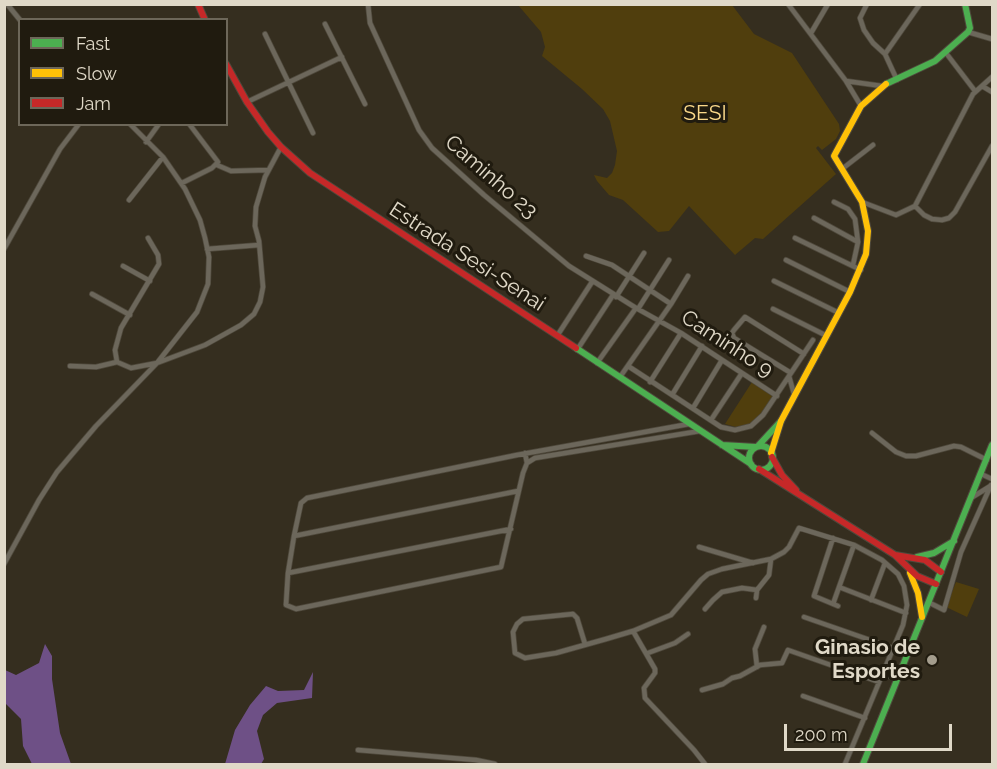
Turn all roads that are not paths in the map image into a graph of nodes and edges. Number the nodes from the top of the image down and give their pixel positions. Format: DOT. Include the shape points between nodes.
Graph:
graph roads {
  1 [pos="7,4"];
  2 [pos="198,4"];
  3 [pos="368,4"];
  4 [pos="788,4"];
  5 [pos="828,4"];
  6 [pos="867,4"];
  7 [pos="920,4"];
  8 [pos="964,4"];
  9 [pos="18,18"];
  10 [pos="204,18"];
  11 [pos="325,24"];
  12 [pos="969,31"];
  13 [pos="811,33"];
  14 [pos="265,34"];
  15 [pos="993,39"];
  16 [pos="946,53"];
  17 [pos="885,54"];
  18 [pos="342,57"];
  19 [pos="228,68"];
  20 [pos="993,77"];
  21 [pos="897,80"];
  22 [pos="846,81"];
  23 [pos="288,83"];
  24 [pos="882,86"];
  25 [pos="982,86"];
  26 [pos="975,91"];
  27 [pos="993,92"];
  28 [pos="247,102"];
  29 [pos="365,104"];
  30 [pos="861,106"];
  31 [pos="77,126"];
  32 [pos="132,126"];
  33 [pos="158,126"];
  34 [pos="191,126"];
  35 [pos="313,133"];
  36 [pos="146,142"];
  37 [pos="873,145"];
  38 [pos="993,146"];
  39 [pos="281,147"];
  40 [pos="163,157"];
  41 [pos="217,165"];
  42 [pos="842,169"];
  43 [pos="268,170"];
  44 [pos="182,183"];
  45 [pos="129,200"];
  46 [pos="834,202"];
  47 [pos="862,202"];
  48 [pos="915,206"];
  49 [pos="814,218"];
  50 [pos="148,238"];
  51 [pos="795,238"];
  52 [pos="858,242"];
  53 [pos="260,245"];
  54 [pos="4,249"];
  55 [pos="207,249"];
  56 [pos="644,253"];
  57 [pos="586,256"];
  58 [pos="669,260"];
  59 [pos="786,260"];
  60 [pos="853,265"];
  61 [pos="123,266"];
  62 [pos="861,270"];
  63 [pos="688,276"];
  64 [pos="630,277"];
  65 [pos="150,281"];
  66 [pos="774,281"];
  67 [pos="592,282"];
  68 [pos="650,291"];
  69 [pos="850,292"];
  70 [pos="92,294"];
  71 [pos="614,296"];
  72 [pos="671,304"];
  73 [pos="637,309"];
  74 [pos="773,309"];
  75 [pos="839,313"];
  76 [pos="130,315"];
  77 [pos="660,320"];
  78 [pos="681,333"];
  79 [pos="557,336"];
  80 [pos="826,336"];
  81 [pos="813,340"];
  82 [pos="702,346"];
  83 [pos="577,350"];
  84 [pos="804,354"];
  85 [pos="722,360"];
  86 [pos="117,362"];
  87 [pos="157,363"];
  88 [pos="597,363"];
  89 [pos="70,366"];
  90 [pos="628,366"];
  91 [pos="742,373"];
  92 [pos="790,375"];
  93 [pos="620,377"];
  94 [pos="650,382"];
  95 [pos="794,394"];
  96 [pos="672,395"];
  97 [pos="777,396"];
  98 [pos="693,408"];
  99 [pos="674,413"];
  100 [pos="711,420"];
  101 [pos="781,421"];
  102 [pos="689,424"];
  103 [pos="672,427"];
  104 [pos="700,431"];
  105 [pos="872,433"];
  106 [pos="722,444"];
  107 [pos="993,445"];
  108 [pos="757,447"];
  109 [pos="525,453"];
  110 [pos="772,455"];
  111 [pos="987,460"];
  112 [pos="526,463"];
  113 [pos="751,464"];
  114 [pos="759,469"];
  115 [pos="981,474"];
  116 [pos="993,479"];
  117 [pos="992,485"];
  118 [pos="518,491"];
  119 [pos="801,495"];
  120 [pos="971,498"];
  121 [pos="511,529"];
  122 [pos="294,536"];
  123 [pos="833,538"];
  124 [pos="954,541"];
  125 [pos="854,546"];
  126 [pos="699,547"];
  127 [pos="895,555"];
  128 [pos="911,558"];
  129 [pos="771,559"];
  130 [pos="753,563"];
  131 [pos="885,563"];
  132 [pos="4,564"];
  133 [pos="907,567"];
  134 [pos="941,572"];
  135 [pos="288,573"];
  136 [pos="936,584"];
  137 [pos="839,587"];
  138 [pos="757,590"];
  139 [pos="756,598"];
  140 [pos="871,600"];
  141 [pos="928,602"];
  142 [pos="705,609"];
  143 [pos="906,613"];
  144 [pos="804,617"];
  145 [pos="922,617"];
  146 [pos="764,627"];
  147 [pos="633,631"];
  148 [pos="688,634"];
  149 [pos="585,644"];
  150 [pos="893,648"];
  151 [pos="648,653"];
  152 [pos="757,667"];
  153 [pos="883,673"];
  154 [pos="897,680"];
  155 [pos="879,682"];
  156 [pos="702,690"];
  157 [pos="803,696"];
  158 [pos="865,718"];
  159 [pos="358,750"];
  160 [pos="495,765"];
  161 [pos="705,765"];
  162 [pos="846,765"];
  163 [pos="863,765"];
  1 -- 9 [label="street"];
  2 -- 10 [label="street"];
  3 -- 67 [label="street, Caminho 23" via="370,23 428,144 554,255"];
  4 -- 13 [label="street"];
  5 -- 13 [label="street"];
  6 -- 17 [label="street" via="860,18 864,30"];
  7 -- 17 [label="street"];
  8 -- 12 [label="street"];
  11 -- 18 [label="street"];
  12 -- 15 [label="street"];
  12 -- 16 [label="street"];
  13 -- 22 [label="street"];
  14 -- 23 [label="street"];
  16 -- 21 [label="street"];
  16 -- 26 [label="street"];
  17 -- 21 [label="street"];
  18 -- 23 [label="street"];
  18 -- 29 [label="street"];
  19 -- 28 [label="street, Estrada Sesi-Senai"];
  20 -- 25 [label="street"];
  21 -- 24 [label="street"];
  22 -- 24 [label="street"];
  22 -- 30 [label="street"];
  23 -- 28 [label="street"];
  23 -- 35 [label="street"];
  24 -- 30 [label="street"];
  25 -- 26 [label="street"];
  25 -- 27 [label="street"];
  26 -- 48 [label="street"];
  28 -- 39 [label="street, Estrada Sesi-Senai"];
  30 -- 42 [label="street" via="834,156"];
  31 -- 54 [label="street"];
  32 -- 36 [label="street"];
  33 -- 36 [label="street"];
  34 -- 41 [label="street" via="217,159"];
  36 -- 40 [label="street"];
  37 -- 42 [label="street"];
  38 -- 48 [label="street" via="949,218 932,219"];
  39 -- 43 [label="street"];
  39 -- 79 [label="street, Estrada Sesi-Senai" via="322,182"];
  40 -- 44 [label="street"];
  40 -- 45 [label="street"];
  41 -- 43 [label="street" via="231,171"];
  41 -- 44 [label="street"];
  42 -- 47 [label="street"];
  43 -- 53 [label="street" via="255,220"];
  44 -- 55 [label="street" via="200,220"];
  46 -- 52 [label="street" via="852,214"];
  47 -- 48 [label="street" via="896,215"];
  47 -- 62 [label="street" via="868,231"];
  49 -- 52 [label="street"];
  50 -- 65 [label="street" via="159,259"];
  51 -- 60 [label="street"];
  52 -- 60 [label="street"];
  53 -- 55 [label="street"];
  53 -- 87 [label="street" via="263,287 254,314 205,345"];
  55 -- 87 [label="street" via="210,271 202,302"];
  56 -- 64 [label="street"];
  57 -- 64 [label="street" via="612,265"];
  58 -- 68 [label="street"];
  59 -- 69 [label="street"];
  60 -- 62 [label="street"];
  61 -- 65 [label="street"];
  62 -- 69 [label="street"];
  63 -- 72 [label="street"];
  64 -- 68 [label="street"];
  64 -- 71 [label="street"];
  65 -- 76 [label="street"];
  66 -- 75 [label="street"];
  67 -- 71 [label="street, Caminho 23"];
  67 -- 79 [label="street"];
  68 -- 72 [label="street"];
  68 -- 73 [label="street"];
  69 -- 75 [label="street"];
  70 -- 76 [label="street"];
  71 -- 73 [label="street, Caminho 23"];
  71 -- 83 [label="street"];
  72 -- 77 [label="street"];
  73 -- 77 [label="street, Caminho 23"];
  73 -- 88 [label="street"];
  74 -- 80 [label="street"];
  75 -- 80 [label="street"];
  76 -- 86 [label="street" via="117,339"];
  77 -- 78 [label="street, Caminho 9"];
  77 -- 90 [label="street"];
  78 -- 82 [label="street, Caminho 9"];
  78 -- 94 [label="street"];
  79 -- 83 [label="street, Estrada Sesi-Senai"];
  80 -- 95 [label="street"];
  81 -- 84 [label="street"];
  82 -- 85 [label="street, Caminho 9"];
  82 -- 96 [label="street"];
  83 -- 88 [label="street, Estrada Sesi-Senai"];
  84 -- 92 [label="street"];
  84 -- 92 [label="street" via="748,318 744,317 732,333"];
  85 -- 91 [label="street, Caminho 9"];
  85 -- 98 [label="street"];
  86 -- 87 [label="street" via="131,368"];
  86 -- 89 [label="street" via="96,367"];
  87 -- 132 [label="street" via="57,472"];
  88 -- 93 [label="street, Estrada Sesi-Senai"];
  90 -- 93 [label="street"];
  90 -- 94 [label="street"];
  91 -- 97 [label="street, Caminho 9"];
  91 -- 100 [label="street"];
  92 -- 95 [label="street"];
  92 -- 97 [label="street"];
  93 -- 99 [label="street, Estrada Sesi-Senai"];
  94 -- 96 [label="street"];
  95 -- 101 [label="street"];
  96 -- 98 [label="street"];
  97 -- 100 [label="street" via="757,422 743,429 729,429"];
  98 -- 100 [label="street"];
  99 -- 102 [label="street, Estrada Sesi-Senai"];
  99 -- 103 [label="street"];
  101 -- 108 [label="street"];
  101 -- 110 [label="street"];
  102 -- 103 [label="street"];
  102 -- 104 [label="street, Estrada Sesi-Senai"];
  103 -- 109 [label="street"];
  104 -- 106 [label="street, Estrada Sesi-Senai"];
  104 -- 112 [label="street" via="535,458"];
  105 -- 111 [label="street" via="906,456 954,446"];
  106 -- 108 [label="street, Estrada Sesi-Senai"];
  106 -- 113 [label="street, Estrada Sesi-Senai"];
  107 -- 111 [label="street"];
  108 -- 110 [label="street" via="764,447"];
  108 -- 113 [label="street" via="749,454"];
  109 -- 112 [label="street"];
  109 -- 122 [label="street" via="307,498 302,503"];
  110 -- 114 [label="street" via="768,466"];
  110 -- 119 [label="street" via="782,475"];
  111 -- 115 [label="street"];
  112 -- 118 [label="street"];
  113 -- 114 [label="street"];
  114 -- 119 [label="street"];
  115 -- 116 [label="street"];
  115 -- 120 [label="street"];
  117 -- 120 [label="street"];
  117 -- 141 [label="street" via="962,552 944,610"];
  118 -- 121 [label="street"];
  118 -- 122 [label="street"];
  119 -- 127 [label="street"];
  120 -- 124 [label="street"];
  121 -- 135 [label="street"];
  121 -- 135 [label="street" via="503,565 496,570 296,609 286,605"];
  122 -- 135 [label="street"];
  123 -- 125 [label="street"];
  123 -- 129 [label="street" via="799,528 788,549"];
  123 -- 137 [label="street" via="814,596 836,605"];
  124 -- 128 [label="street" via="933,553"];
  124 -- 134 [label="street"];
  125 -- 131 [label="street"];
  125 -- 137 [label="street"];
  126 -- 130 [label="street"];
  127 -- 128 [label="street"];
  127 -- 133 [label="street"];
  128 -- 134 [label="street" via="930,562"];
  129 -- 130 [label="street"];
  129 -- 138 [label="street" via="769,575"];
  130 -- 147 [label="street" via="706,576 671,615"];
  131 -- 140 [label="street"];
  131 -- 143 [label="street" via="904,585"];
  133 -- 136 [label="street"];
  133 -- 145 [label="street" via="918,593"];
  134 -- 136 [label="street"];
  136 -- 141 [label="street"];
  137 -- 140 [label="street"];
  138 -- 139 [label="street"];
  138 -- 142 [label="street" via="723,592"];
  140 -- 143 [label="street"];
  141 -- 145 [label="street"];
  143 -- 150 [label="street"];
  144 -- 150 [label="street"];
  145 -- 154 [label="street"];
  146 -- 152 [label="street" via="754,649"];
  147 -- 149 [label="street"];
  147 -- 151 [label="street"];
  148 -- 151 [label="street"];
  149 -- 149 [label="street" via="521,657 515,653 514,627 527,618 573,614"];
  150 -- 153 [label="street"];
  151 -- 161 [label="street" via="655,674 645,688 645,698"];
  152 -- 155 [label="street" via="782,663 788,650"];
  152 -- 156 [label="street"];
  153 -- 154 [label="street"];
  153 -- 155 [label="street"];
  154 -- 163 [label="street"];
  155 -- 158 [label="street"];
  157 -- 158 [label="street"];
  158 -- 162 [label="street"];
  159 -- 160 [label="street"];
}
